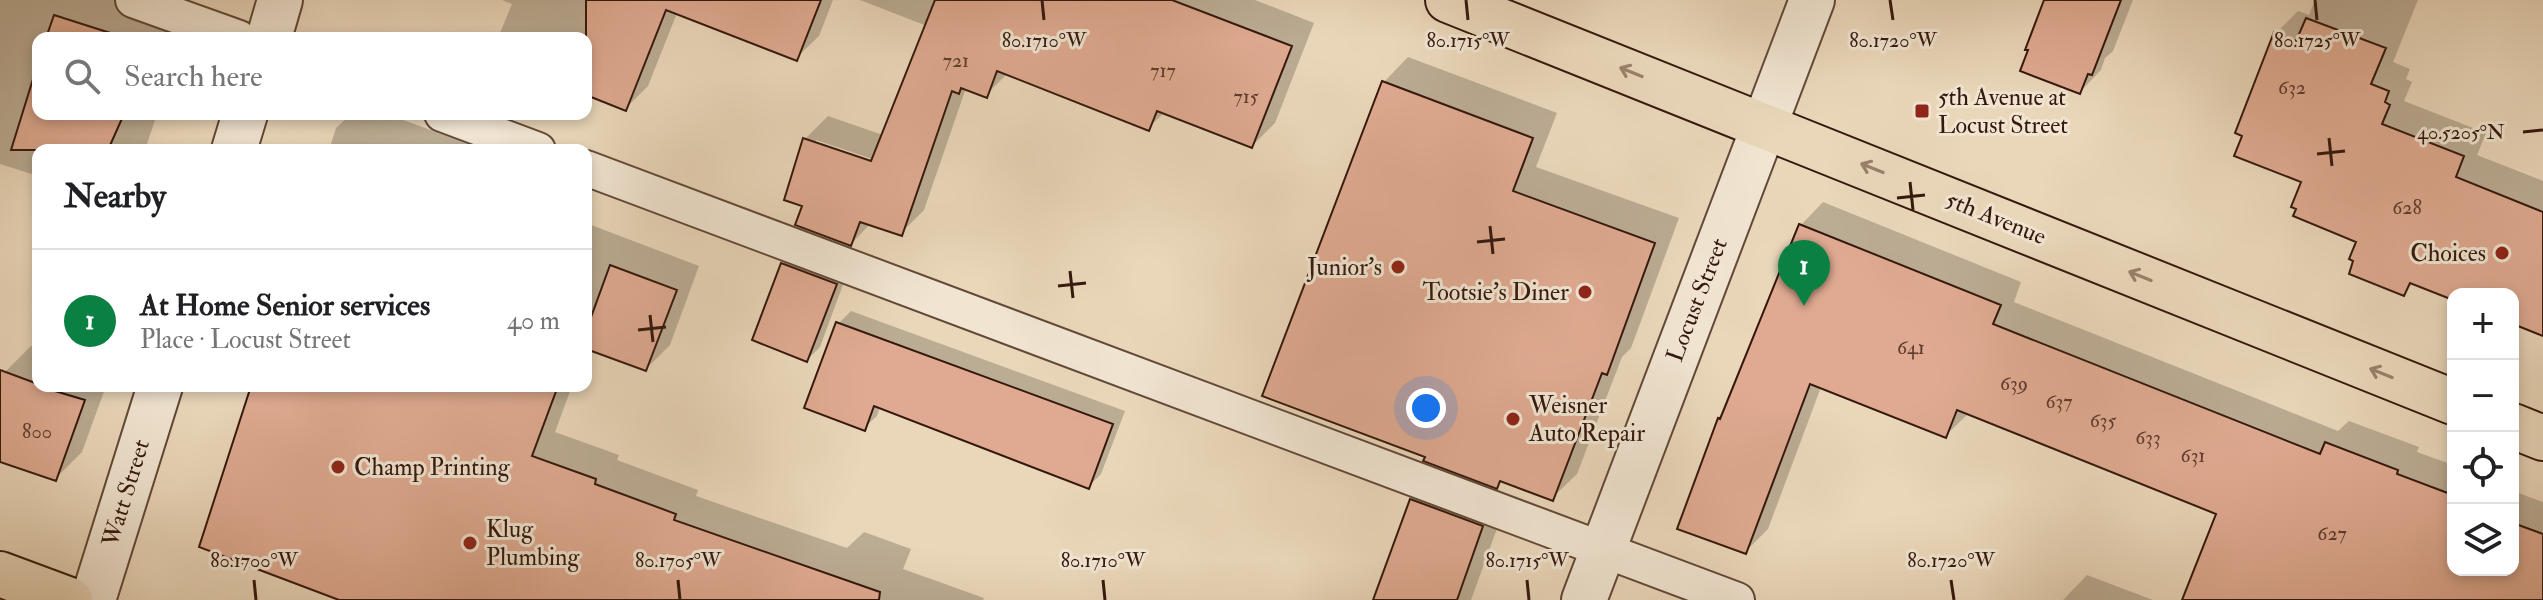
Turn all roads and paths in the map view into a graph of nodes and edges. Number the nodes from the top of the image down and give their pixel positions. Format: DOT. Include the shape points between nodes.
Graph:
graph roads {
  1 [pos="133,0"];
  2 [pos="280,0"];
  3 [pos="1448,0"];
  4 [pos="1812,0"];
  5 [pos="222,32"];
  6 [pos="271,32"];
  7 [pos="243,120"];
  8 [pos="458,120"];
  9 [pos="1763,124"];
  10 [pos="236,144"];
  11 [pos="522,144"];
  12 [pos="592,170"];
  13 [pos="158,392"];
  14 [pos="2447,400"];
  15 [pos="2519,428"];
  16 [pos="2543,438"];
  17 [pos="1603,550"];
  18 [pos="0,574"];
  19 [pos="70,600"];
  20 [pos="93,600"];
  21 [pos="1584,600"];
  22 [pos="1737,600"];
  1 -- 5 [label="lane"];
  2 -- 6 [label="street"];
  9 -- 3 [label="main road, 5th Avenue, one-way"];
  4 -- 9 [label="street, Locust Street"];
  7 -- 10 [label="street"];
  8 -- 11 [label="lane"];
  14 -- 9 [label="main road, 5th Avenue, one-way"];
  9 -- 17 [label="street, Locust Street"];
  12 -- 17 [label="lane"];
  13 -- 20 [label="street, Watt Street"];
  15 -- 16 [label="main road"];
  17 -- 21 [label="street, Locust Street"];
  17 -- 22 [label="lane"];
  18 -- 19 [label="main road"];
}
